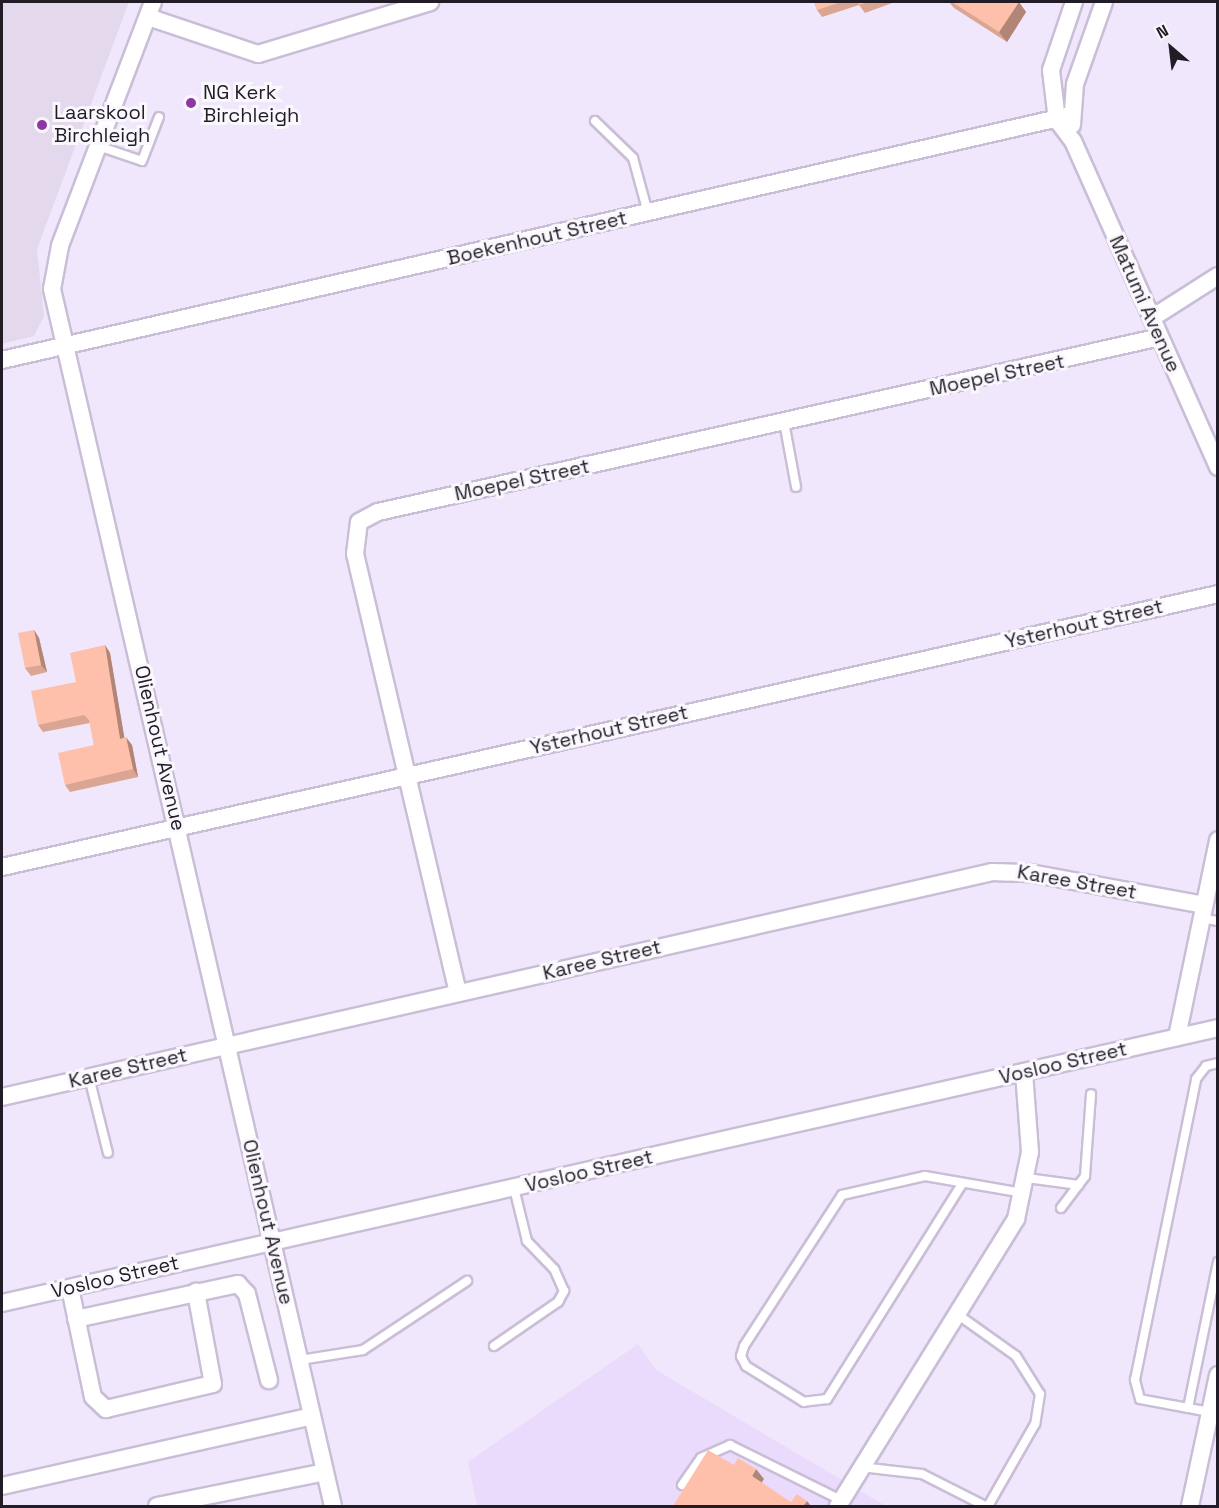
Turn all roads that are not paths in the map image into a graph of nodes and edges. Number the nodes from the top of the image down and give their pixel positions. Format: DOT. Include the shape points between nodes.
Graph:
graph roads {
  1 [pos="430,2"];
  2 [pos="1074,2"];
  3 [pos="1104,2"];
  4 [pos="150,9"];
  5 [pos="159,117"];
  6 [pos="1064,118"];
  7 [pos="595,121"];
  8 [pos="98,146"];
  9 [pos="648,213"];
  10 [pos="1218,276"];
  11 [pos="1152,318"];
  12 [pos="1160,338"];
  13 [pos="69,345"];
  14 [pos="2,360"];
  15 [pos="784,422"];
  16 [pos="1214,450"];
  17 [pos="1218,467"];
  18 [pos="796,488"];
  19 [pos="1218,594"];
  20 [pos="407,776"];
  21 [pos="178,828"];
  22 [pos="1218,840"];
  23 [pos="2,867"];
  24 [pos="1208,915"];
  25 [pos="458,993"];
  26 [pos="1218,1028"];
  27 [pos="1177,1037"];
  28 [pos="228,1045"];
  29 [pos="1218,1064"];
  30 [pos="1024,1072"];
  31 [pos="89,1077"];
  32 [pos="1091,1094"];
  33 [pos="2,1097"];
  34 [pos="108,1153"];
  35 [pos="962,1184"];
  36 [pos="1026,1185"];
  37 [pos="1079,1185"];
  38 [pos="514,1188"];
  39 [pos="1061,1208"];
  40 [pos="272,1241"];
  41 [pos="1218,1262"];
  42 [pos="467,1281"];
  43 [pos="69,1288"];
  44 [pos="196,1292"];
  45 [pos="2,1303"];
  46 [pos="957,1314"];
  47 [pos="76,1319"];
  48 [pos="495,1347"];
  49 [pos="300,1360"];
  50 [pos="1218,1375"];
  51 [pos="269,1380"];
  52 [pos="1188,1408"];
  53 [pos="1210,1412"];
  54 [pos="312,1416"];
  55 [pos="861,1467"];
  56 [pos="325,1472"];
  57 [pos="682,1485"];
  58 [pos="2,1486"];
  59 [pos="840,1503"];
  60 [pos="157,1506"];
  61 [pos="333,1506"];
  62 [pos="986,1506"];
  63 [pos="1190,1506"];
  1 -- 4 [label="street" via="258,54"];
  2 -- 6 [label="street, Matumi Avenue" via="1051,70"];
  3 -- 6 [label="street, Matumi Avenue"];
  4 -- 8 [label="street, Olienhout Avenue"];
  5 -- 8 [label="lane" via="142,161"];
  6 -- 9 [label="street, Boekenhout Street"];
  6 -- 11 [label="street, Matumi Avenue"];
  7 -- 9 [label="lane" via="633,158"];
  8 -- 13 [label="street, Olienhout Avenue" via="52,274 55,304"];
  9 -- 13 [label="street, Boekenhout Street"];
  10 -- 11 [label="street"];
  11 -- 12 [label="street, Matumi Avenue"];
  12 -- 15 [label="street, Moepel Street"];
  12 -- 16 [label="street, Matumi Avenue"];
  13 -- 14 [label="street, Boekenhout Street"];
  13 -- 21 [label="street, Olienhout Avenue"];
  15 -- 18 [label="lane"];
  15 -- 20 [label="street, Moepel Street" via="378,512 359,522 355,554"];
  16 -- 17 [label="street, Matumi Avenue"];
  19 -- 20 [label="street, Ysterhout Street"];
  20 -- 21 [label="street, Ysterhout Street"];
  20 -- 25 [label="street, Moepel Street"];
  21 -- 23 [label="street, Ysterhout Street"];
  21 -- 28 [label="street, Olienhout Avenue"];
  22 -- 24 [label="street"];
  24 -- 25 [label="street, Karee Street" via="999,871"];
  24 -- 27 [label="street"];
  25 -- 28 [label="street, Karee Street"];
  26 -- 27 [label="street, Vosloo Street"];
  27 -- 30 [label="street, Vosloo Street"];
  28 -- 31 [label="street, Karee Street"];
  28 -- 40 [label="street, Olienhout Avenue"];
  29 -- 52 [label="lane" via="1206,1066 1196,1079 1135,1380 1140,1399"];
  30 -- 36 [label="street"];
  30 -- 38 [label="street, Vosloo Street"];
  31 -- 33 [label="street, Karee Street"];
  31 -- 34 [label="lane"];
  32 -- 37 [label="lane" via="1085,1176"];
  35 -- 35 [label="lane" via="918,1177 836,1199 744,1346 741,1356 746,1366 804,1402 827,1399"];
  35 -- 36 [label="lane"];
  36 -- 37 [label="lane"];
  36 -- 46 [label="street" via="1012,1226"];
  37 -- 39 [label="lane"];
  38 -- 40 [label="street, Vosloo Street"];
  38 -- 48 [label="lane" via="527,1241 554,1269 564,1291 558,1302"];
  40 -- 43 [label="street, Vosloo Street"];
  40 -- 49 [label="street, Olienhout Avenue"];
  41 -- 52 [label="lane"];
  42 -- 49 [label="lane" via="363,1350"];
  43 -- 45 [label="street, Vosloo Street"];
  43 -- 47 [label="street"];
  44 -- 47 [label="street"];
  44 -- 47 [label="street" via="214,1374 213,1384 201,1390 100,1407"];
  44 -- 51 [label="street" via="234,1283 244,1289"];
  46 -- 55 [label="street"];
  46 -- 62 [label="lane" via="1016,1356 1040,1394 1035,1424"];
  49 -- 54 [label="street, Olienhout Avenue"];
  50 -- 53 [label="street"];
  52 -- 53 [label="lane"];
  53 -- 63 [label="street"];
  54 -- 56 [label="street, Olienhout Avenue"];
  54 -- 58 [label="street"];
  55 -- 59 [label="street"];
  55 -- 62 [label="lane" via="922,1474"];
  56 -- 60 [label="street"];
  56 -- 61 [label="street, Olienhout Avenue"];
  57 -- 59 [label="lane" via="701,1458 730,1445"];
}
